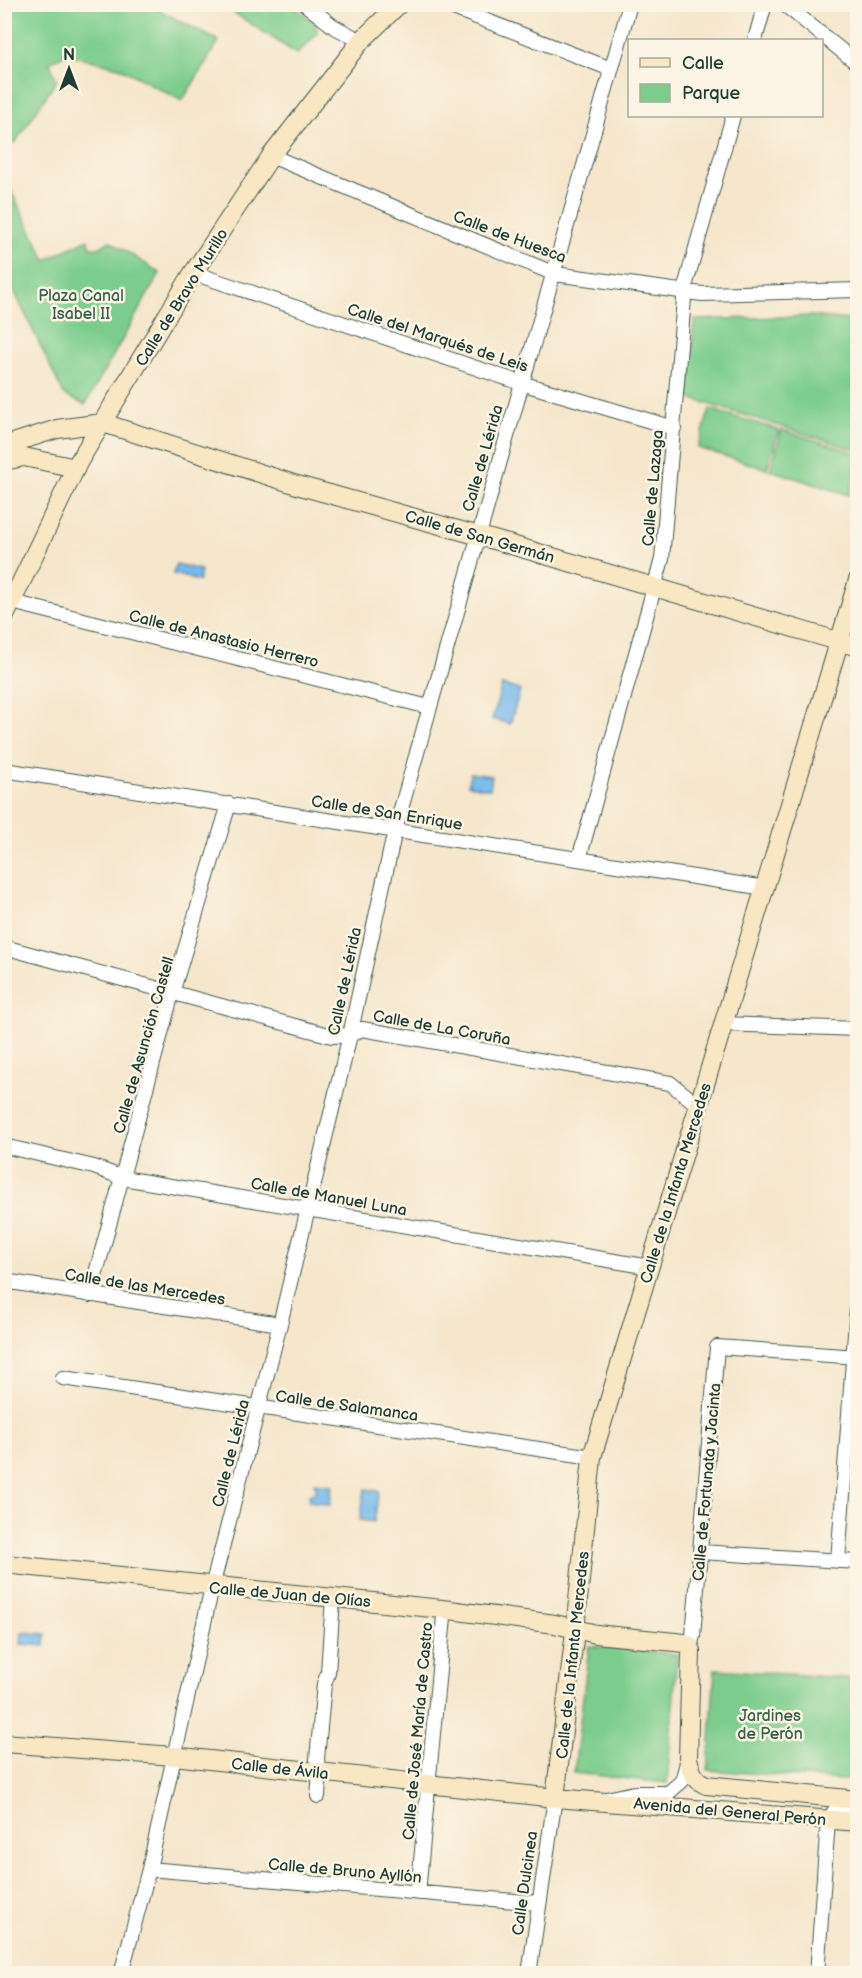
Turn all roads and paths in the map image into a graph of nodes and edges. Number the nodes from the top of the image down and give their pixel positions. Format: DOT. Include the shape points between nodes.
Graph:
graph roads {
  1 [pos="305,4"];
  2 [pos="399,4"];
  3 [pos="443,4"];
  4 [pos="630,4"];
  5 [pos="765,4"];
  6 [pos="784,4"];
  7 [pos="755,39"];
  8 [pos="361,41"];
  9 [pos="858,64"];
  10 [pos="611,69"];
  11 [pos="733,117"];
  12 [pos="271,156"];
  13 [pos="193,273"];
  14 [pos="555,274"];
  15 [pos="858,290"];
  16 [pos="684,292"];
  17 [pos="521,383"];
  18 [pos="103,423"];
  19 [pos="674,428"];
  20 [pos="4,451"];
  21 [pos="4,461"];
  22 [pos="76,468"];
  23 [pos="478,535"];
  24 [pos="858,580"];
  25 [pos="655,587"];
  26 [pos="8,610"];
  27 [pos="839,641"];
  28 [pos="858,646"];
  29 [pos="429,707"];
  30 [pos="4,770"];
  31 [pos="229,804"];
  32 [pos="395,830"];
  33 [pos="579,859"];
  34 [pos="765,888"];
  35 [pos="4,947"];
  36 [pos="172,993"];
  37 [pos="723,1024"];
  38 [pos="858,1029"];
  39 [pos="350,1035"];
  40 [pos="698,1105"];
  41 [pos="4,1146"];
  42 [pos="123,1178"];
  43 [pos="307,1208"];
  44 [pos="650,1267"];
  45 [pos="4,1281"];
  46 [pos="858,1294"];
  47 [pos="90,1295"];
  48 [pos="280,1324"];
  49 [pos="855,1357"];
  50 [pos="63,1378"];
  51 [pos="258,1409"];
  52 [pos="592,1457"];
  53 [pos="700,1552"];
  54 [pos="838,1561"];
  55 [pos="858,1562"];
  56 [pos="4,1564"];
  57 [pos="212,1587"];
  58 [pos="333,1598"];
  59 [pos="442,1609"];
  60 [pos="575,1630"];
  61 [pos="690,1646"];
  62 [pos="4,1743"];
  63 [pos="173,1756"];
  64 [pos="688,1758"];
  65 [pos="320,1772"];
  66 [pos="430,1785"];
  67 [pos="318,1796"];
  68 [pos="555,1798"];
  69 [pos="602,1800"];
  70 [pos="858,1800"];
  71 [pos="858,1806"];
  72 [pos="828,1820"];
  73 [pos="858,1822"];
  74 [pos="148,1869"];
  75 [pos="418,1893"];
  76 [pos="538,1904"];
  77 [pos="121,1974"];
  78 [pos="529,1974"];
  79 [pos="817,1974"];
  1 -- 8 [label="street"];
  2 -- 8 [label="main road, Calle de Bravo Murillo"];
  3 -- 10 [label="street"];
  4 -- 10 [label="street, Calle de Lérida"];
  5 -- 7 [label="street"];
  6 -- 9 [label="street"];
  8 -- 12 [label="main road, Calle de Bravo Murillo"];
  10 -- 14 [label="street, Calle de Lérida"];
  11 -- 16 [label="street, Calle de Lazaga"];
  12 -- 13 [label="main road, Calle de Bravo Murillo"];
  12 -- 14 [label="street, Calle de Huesca"];
  13 -- 17 [label="street, Calle del Marqués de Leis"];
  13 -- 18 [label="main road, Calle de Bravo Murillo"];
  14 -- 16 [label="street, Calle de Huesca"];
  14 -- 17 [label="street, Calle de Lérida"];
  15 -- 16 [label="street, Calle de Huesca"];
  16 -- 19 [label="street, Calle de Lazaga"];
  17 -- 19 [label="street, Calle del Marqués de Leis"];
  17 -- 23 [label="street, Calle de Lérida"];
  18 -- 20 [label="main road" via="57,429 16,442"];
  18 -- 22 [label="main road, Calle de Bravo Murillo"];
  18 -- 23 [label="main road, Calle de San Germán" via="297,485"];
  19 -- 25 [label="street, Calle de Lazaga" via="662,559"];
  21 -- 22 [label="main road" via="24,457"];
  22 -- 26 [label="main road, Calle de Bravo Murillo"];
  23 -- 25 [label="main road, Calle de San Germán"];
  23 -- 29 [label="street, Calle de Lérida"];
  24 -- 27 [label="main road, Calle de la Infanta Mercedes"];
  25 -- 27 [label="main road, Calle de San Germán"];
  25 -- 33 [label="street, Calle de Lazaga"];
  26 -- 29 [label="street, Calle de Anastasio Herrero"];
  27 -- 28 [label="main road, Calle de San Germán"];
  27 -- 34 [label="main road, Calle de la Infanta Mercedes"];
  29 -- 32 [label="street, Calle de Lérida"];
  30 -- 31 [label="street, Calle de San Enrique"];
  31 -- 32 [label="street, Calle de San Enrique"];
  31 -- 36 [label="street, Calle de Asunción Castell"];
  32 -- 33 [label="street, Calle de San Enrique"];
  32 -- 39 [label="street, Calle de Lérida"];
  33 -- 34 [label="street, Calle de San Enrique"];
  34 -- 37 [label="main road, Calle de la Infanta Mercedes"];
  35 -- 36 [label="street, Calle de La Coruña"];
  36 -- 39 [label="street, Calle de La Coruña" via="332,1036"];
  36 -- 42 [label="street, Calle de Asunción Castell"];
  37 -- 38 [label="street"];
  37 -- 40 [label="main road, Calle de la Infanta Mercedes"];
  39 -- 40 [label="street, Calle de La Coruña" via="362,1029 670,1083"];
  39 -- 43 [label="street, Calle de Lérida"];
  40 -- 44 [label="main road, Calle de la Infanta Mercedes"];
  41 -- 42 [label="street, Calle de Manuel Luna" via="94,1167"];
  42 -- 43 [label="street, Calle de Manuel Luna"];
  42 -- 47 [label="street, Calle de Asunción Castell"];
  43 -- 44 [label="street, Calle de Manuel Luna"];
  43 -- 48 [label="street, Calle de Lérida"];
  44 -- 52 [label="main road, Calle de la Infanta Mercedes"];
  45 -- 47 [label="street, Calle de las Mercedes"];
  46 -- 49 [label="street"];
  47 -- 48 [label="street, Calle de las Mercedes"];
  48 -- 51 [label="street, Calle de Lérida"];
  49 -- 53 [label="street, Calle de Fortunata y Jacinta" via="717,1347"];
  49 -- 54 [label="street"];
  50 -- 51 [label="street, Calle de Salamanca"];
  51 -- 52 [label="street, Calle de Salamanca"];
  51 -- 57 [label="street, Calle de Lérida"];
  52 -- 60 [label="main road, Calle de la Infanta Mercedes"];
  53 -- 54 [label="street"];
  53 -- 61 [label="street, Calle de Fortunata y Jacinta"];
  54 -- 55 [label="street"];
  56 -- 57 [label="main road, Calle de Juan de Olías"];
  57 -- 58 [label="main road, Calle de Juan de Olías"];
  57 -- 63 [label="street, Calle de Lérida"];
  58 -- 59 [label="main road, Calle de Juan de Olías"];
  58 -- 65 [label="street" via="317,1759"];
  59 -- 60 [label="main road, Calle de Juan de Olías"];
  59 -- 66 [label="street, Calle de José María de Castro"];
  60 -- 61 [label="main road"];
  60 -- 68 [label="main road, Calle de la Infanta Mercedes"];
  61 -- 64 [label="main road, Calle de Fortunata y Jacinta"];
  62 -- 63 [label="main road, Calle de Ávila"];
  63 -- 65 [label="main road, Calle de Ávila"];
  63 -- 74 [label="street, Calle de Lérida"];
  64 -- 69 [label="street, Avenida del General Perón" via="682,1781 668,1793 633,1793"];
  64 -- 70 [label="main road, Avenida del General Perón" via="692,1773 706,1785"];
  65 -- 66 [label="main road, Calle de Ávila"];
  65 -- 67 [label="street"];
  66 -- 68 [label="main road, Calle de Ávila"];
  66 -- 75 [label="street, Calle de José María de Castro"];
  68 -- 69 [label="main road, Avenida del General Perón"];
  68 -- 76 [label="street, Calle Dulcinea"];
  69 -- 72 [label="main road, Avenida del General Perón"];
  71 -- 72 [label="street" via="836,1809"];
  72 -- 73 [label="main road, Avenida del General Perón"];
  72 -- 79 [label="street"];
  74 -- 75 [label="street, Calle de Bruno Ayllón"];
  74 -- 77 [label="street, Calle de Lérida"];
  75 -- 76 [label="street, Calle de Bruno Ayllón"];
  76 -- 78 [label="street, Calle Dulcinea"];
}
